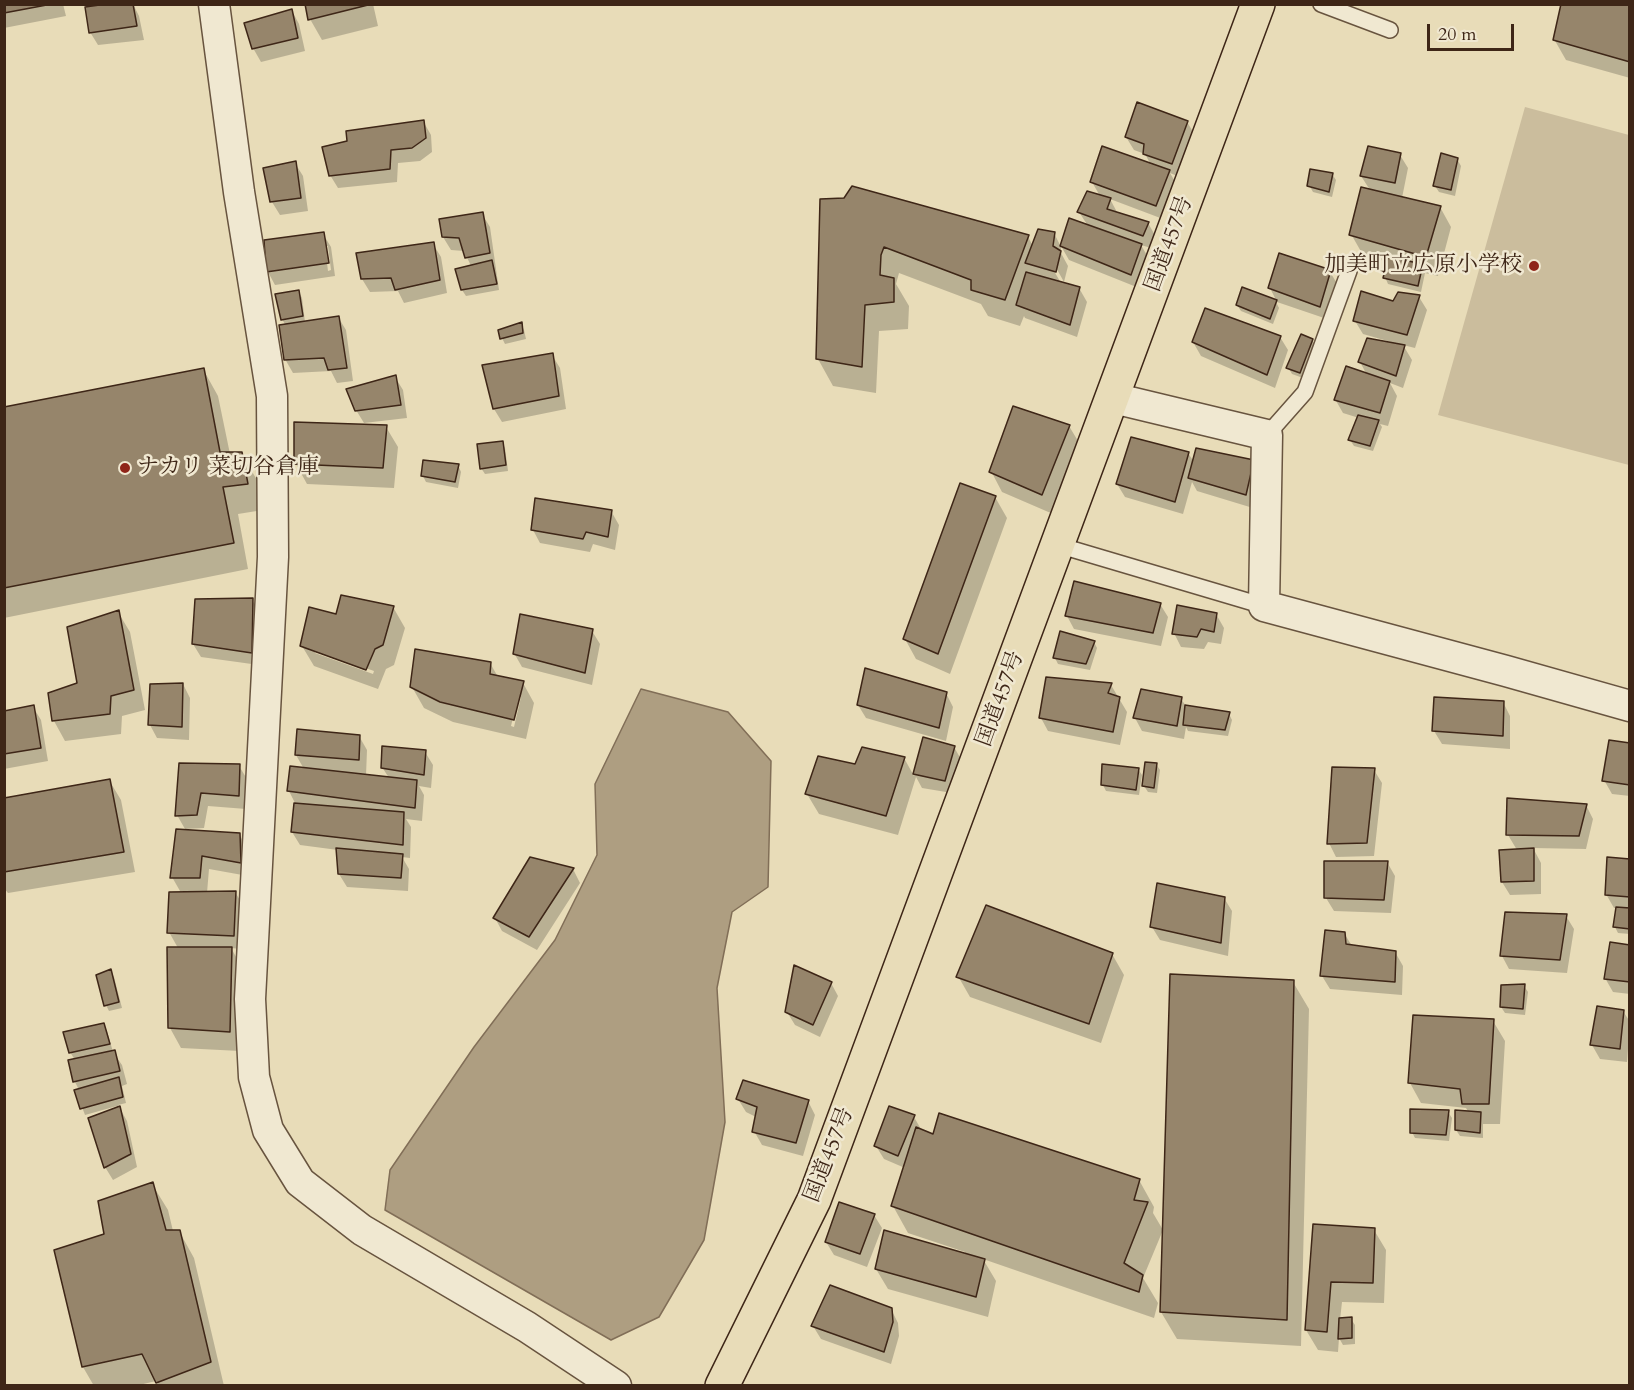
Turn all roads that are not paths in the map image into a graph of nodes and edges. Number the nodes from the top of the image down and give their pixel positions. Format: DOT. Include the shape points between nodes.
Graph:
graph roads {
  1 [pos="214,4"];
  2 [pos="1258,4"];
  3 [pos="1321,4"];
  4 [pos="1390,30"];
  5 [pos="1349,270"];
  6 [pos="1113,398"];
  7 [pos="1267,435"];
  8 [pos="1058,545"];
  9 [pos="1264,606"];
  10 [pos="1629,706"];
  11 [pos="616,1386"];
  12 [pos="722,1386"];
  1 -- 11 [label="street" via="238,192 272,396 273,557 250,999 254,1077 268,1130 300,1182 362,1230 527,1327"];
  2 -- 6 [label="highway, 国道457号"];
  3 -- 4 [label="lane"];
  5 -- 7 [label="lane" via="1305,392"];
  6 -- 7 [label="street"];
  6 -- 8 [label="highway, 国道457号"];
  7 -- 9 [label="street"];
  8 -- 9 [label="lane"];
  8 -- 12 [label="highway, 国道457号" via="814,1200"];
  9 -- 10 [label="street"];
}
